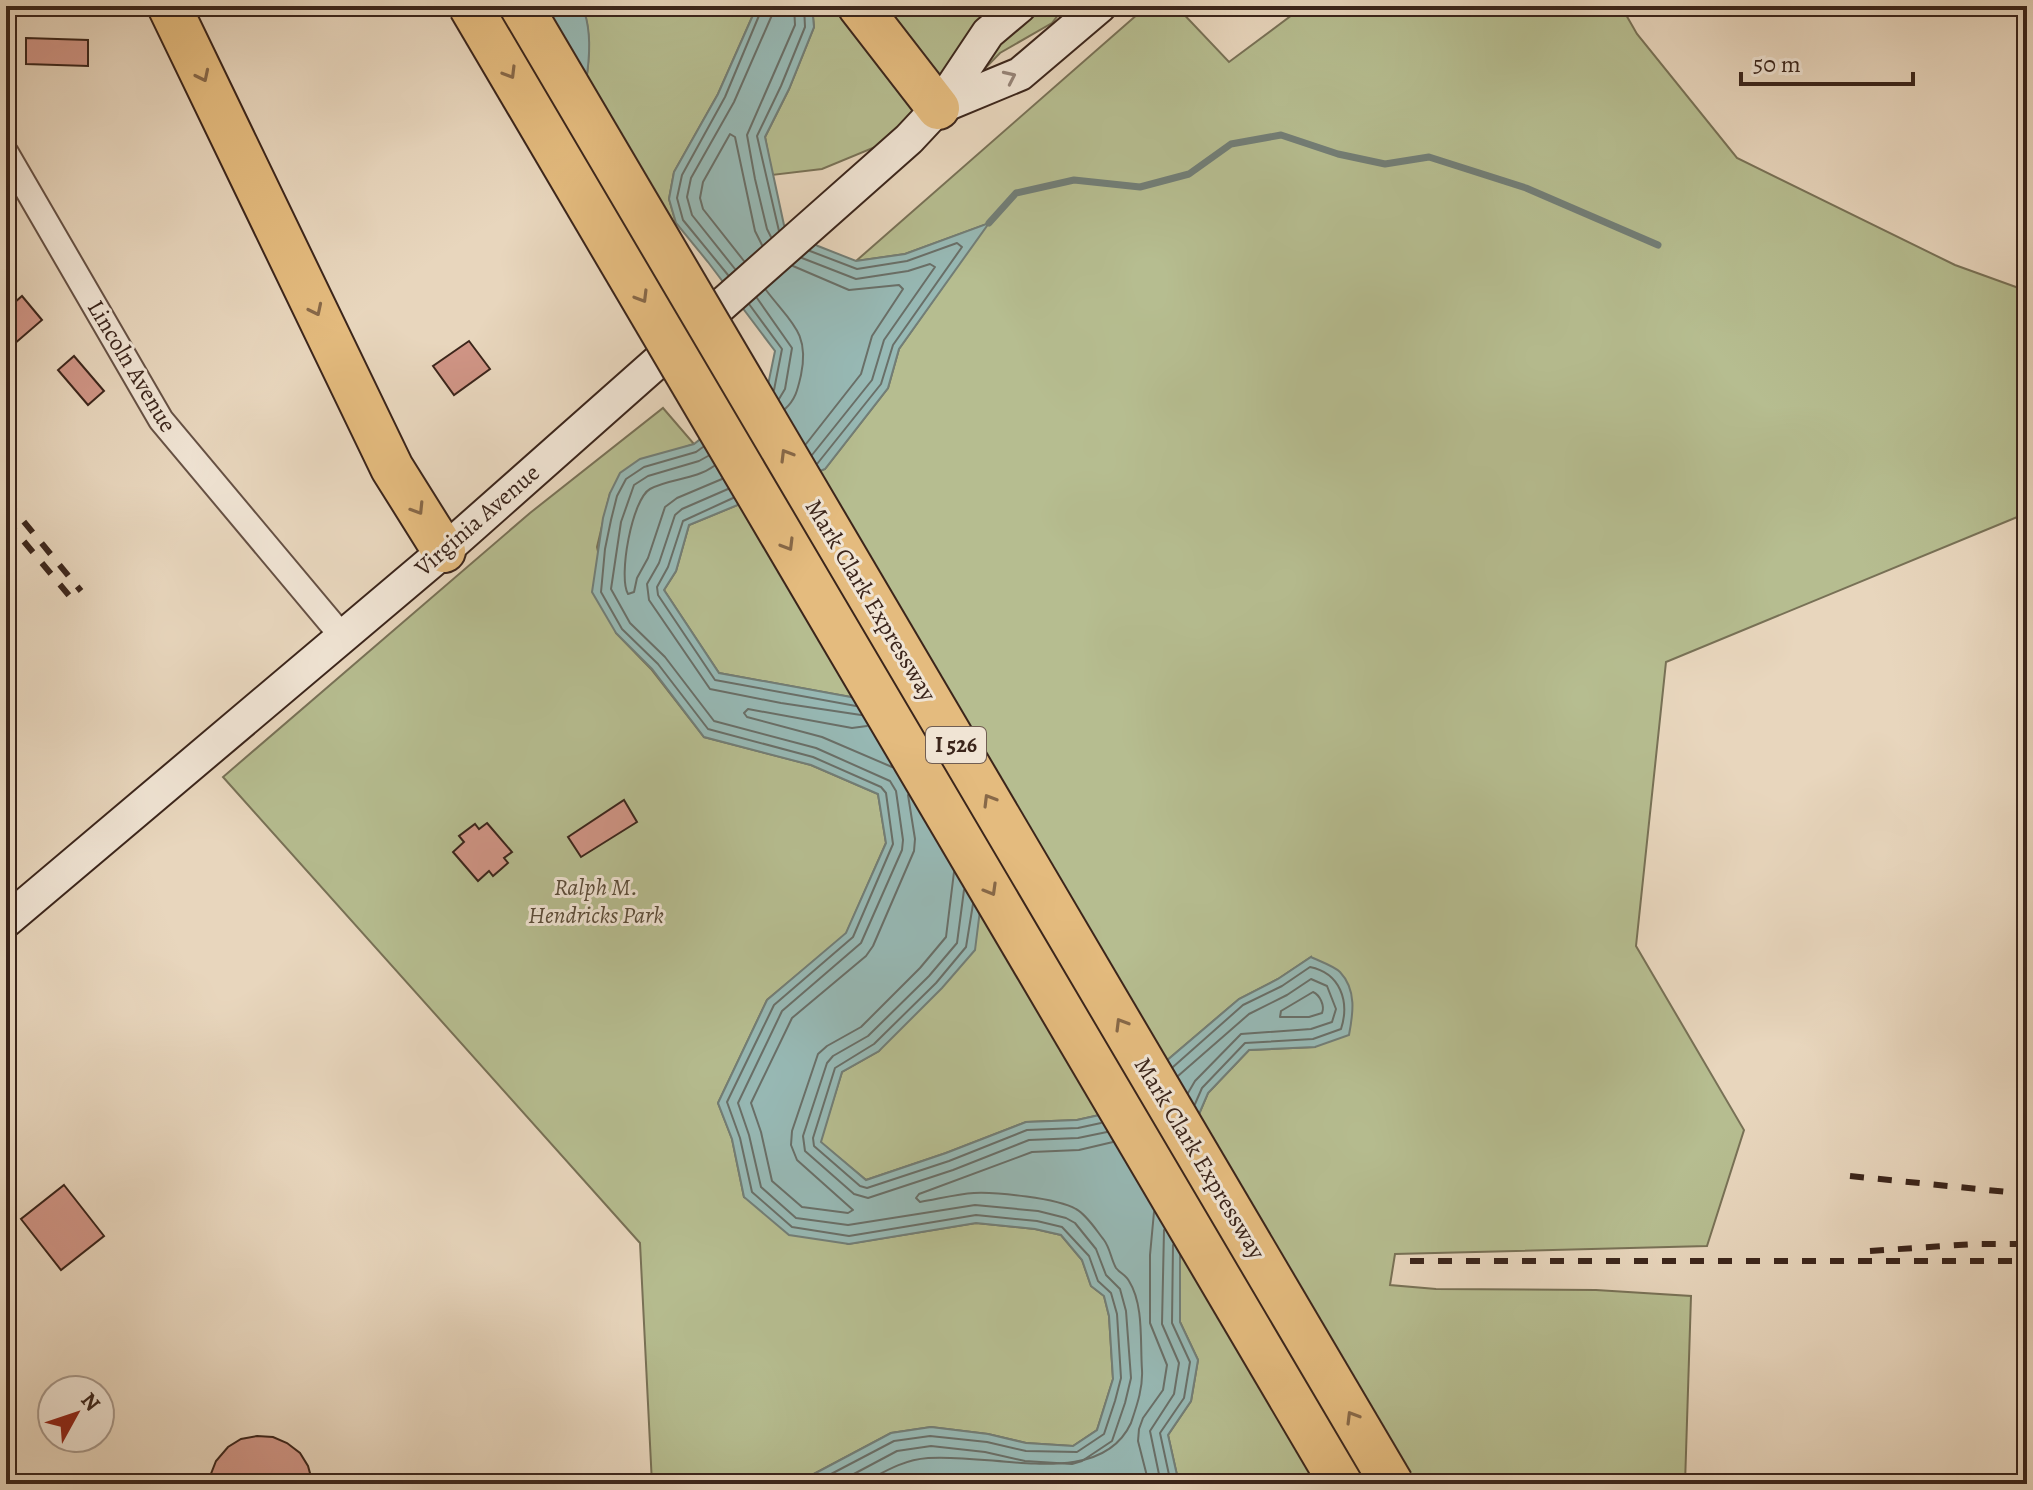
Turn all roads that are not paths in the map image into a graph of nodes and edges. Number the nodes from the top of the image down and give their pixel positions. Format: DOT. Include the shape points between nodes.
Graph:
graph roads {
  1 [pos="169,6"];
  2 [pos="470,6"];
  3 [pos="521,6"];
  4 [pos="859,6"];
  5 [pos="1020,6"];
  6 [pos="1100,6"];
  7 [pos="938,108"];
  8 [pos="6,153"];
  9 [pos="444,551"];
  10 [pos="342,636"];
  11 [pos="6,921"];
  12 [pos="1341,1484"];
  13 [pos="1392,1484"];
  1 -- 9 [label="highway, one-way" via="392,468"];
  2 -- 12 [label="highway, Mark Clark Expressway / I 526, one-way, bridge"];
  13 -- 3 [label="highway, Mark Clark Expressway / I 526, one-way, bridge"];
  4 -- 7 [label="highway"];
  5 -- 7 [label="main road, Virginia Avenue" via="988,33"];
  7 -- 6 [label="main road, Virginia Avenue, one-way" via="1020,74"];
  7 -- 9 [label="main road, Virginia Avenue, bridge"];
  8 -- 10 [label="street, Lincoln Avenue" via="161,420"];
  9 -- 10 [label="main road, Virginia Avenue"];
  10 -- 11 [label="main road, Virginia Avenue"];
}
